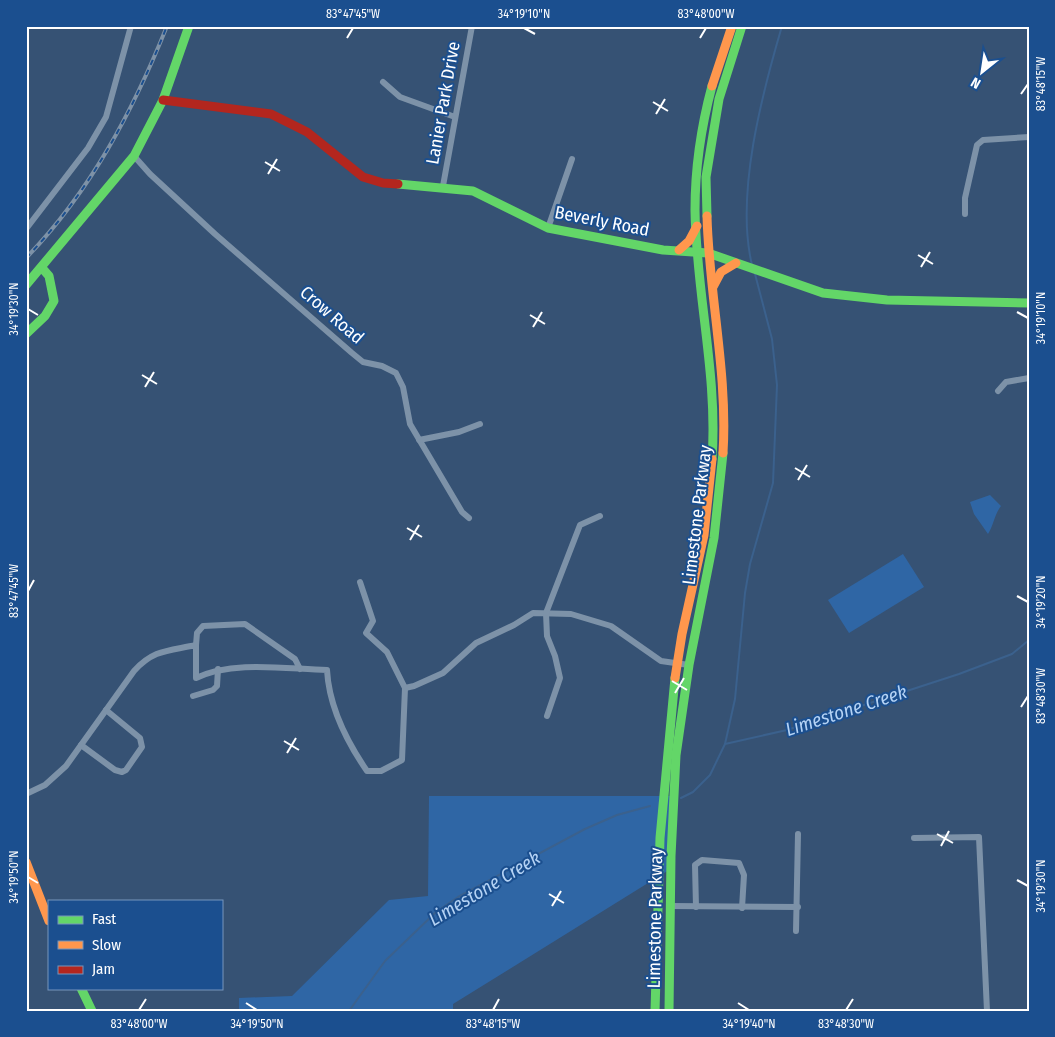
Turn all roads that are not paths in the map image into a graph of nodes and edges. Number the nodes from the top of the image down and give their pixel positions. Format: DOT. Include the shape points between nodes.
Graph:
graph roads {
  1 [pos="131,26"];
  2 [pos="189,26"];
  3 [pos="472,26"];
  4 [pos="732,26"];
  5 [pos="742,26"];
  6 [pos="382,82"];
  7 [pos="163,100"];
  8 [pos="455,117"];
  9 [pos="1029,137"];
  10 [pos="134,156"];
  11 [pos="572,159"];
  12 [pos="443,186"];
  13 [pos="965,214"];
  14 [pos="697,225"];
  15 [pos="548,228"];
  16 [pos="26,229"];
  17 [pos="680,250"];
  18 [pos="698,251"];
  19 [pos="708,253"];
  20 [pos="736,263"];
  21 [pos="42,268"];
  22 [pos="26,285"];
  23 [pos="712,293"];
  24 [pos="1029,303"];
  25 [pos="26,334"];
  26 [pos="1029,378"];
  27 [pos="998,391"];
  28 [pos="480,424"];
  29 [pos="419,440"];
  30 [pos="600,516"];
  31 [pos="469,518"];
  32 [pos="360,582"];
  33 [pos="546,613"];
  34 [pos="196,645"];
  35 [pos="677,664"];
  36 [pos="689,665"];
  37 [pos="218,669"];
  38 [pos="300,669"];
  39 [pos="405,688"];
  40 [pos="193,696"];
  41 [pos="106,710"];
  42 [pos="547,716"];
  43 [pos="81,746"];
  44 [pos="26,794"];
  45 [pos="798,834"];
  46 [pos="914,838"];
  47 [pos="26,862"];
  48 [pos="657,906"];
  49 [pos="670,906"];
  50 [pos="696,907"];
  51 [pos="798,907"];
  52 [pos="742,908"];
  53 [pos="48,918"];
  54 [pos="796,931"];
  55 [pos="82,990"];
  56 [pos="92,1011"];
  57 [pos="655,1011"];
  58 [pos="669,1011"];
  59 [pos="987,1011"];
  1 -- 16 [label="street" via="106,117 88,148"];
  2 -- 7 [label="main road"];
  3 -- 8 [label="street, Lanier Park Drive"];
  4 -- 14 [label="main road, Limestone Parkway" via="705,111 696,177"];
  5 -- 19 [label="main road, Limestone Parkway" via="732,50 710,146 706,177"];
  6 -- 8 [label="street" via="400,97"];
  7 -- 10 [label="main road"];
  7 -- 12 [label="main road, Beverly Road" via="271,114 307,132 363,177 383,182"];
  8 -- 12 [label="street, Lanier Park Drive"];
  9 -- 13 [label="street" via="983,140 977,144 965,198"];
  10 -- 21 [label="main road"];
  10 -- 29 [label="street, Crow Road" via="215,234 352,353 363,362 396,373 403,387 410,424"];
  11 -- 15 [label="street"];
  12 -- 15 [label="main road, Beverly Road" via="464,188 484,195"];
  14 -- 17 [label="main road"];
  14 -- 18 [label="main road, Limestone Parkway"];
  15 -- 17 [label="main road, Beverly Road" via="649,248"];
  17 -- 18 [label="main road, Beverly Road"];
  18 -- 19 [label="main road, Beverly Road"];
  18 -- 35 [label="main road, Limestone Parkway" via="714,408 713,450 704,536"];
  19 -- 20 [label="main road, Beverly Road"];
  19 -- 23 [label="main road, Limestone Parkway"];
  20 -- 23 [label="main road" via="728,265 717,275"];
  20 -- 24 [label="main road, Beverly Road" via="823,292 887,300"];
  21 -- 22 [label="main road"];
  21 -- 25 [label="main road" via="49,276 54,300 45,316"];
  23 -- 36 [label="main road, Limestone Parkway" via="724,408 723,451 714,538"];
  26 -- 27 [label="street" via="1006,382"];
  28 -- 29 [label="street"];
  29 -- 31 [label="street, Crow Road" via="462,512"];
  30 -- 33 [label="street" via="580,526"];
  32 -- 39 [label="street" via="373,622 366,633 387,652"];
  33 -- 35 [label="street" via="571,614 611,626 660,661"];
  33 -- 39 [label="street" via="533,613 476,644 443,673"];
  33 -- 42 [label="street" via="546,636 560,678"];
  34 -- 37 [label="street" via="196,678"];
  34 -- 38 [label="street" via="197,633 203,626 244,624 295,659"];
  34 -- 41 [label="street" via="168,649 144,660"];
  35 -- 36 [label="street"];
  35 -- 48 [label="main road, Limestone Parkway" via="661,809"];
  36 -- 49 [label="main road, Limestone Parkway" via="676,755"];
  37 -- 38 [label="street"];
  37 -- 40 [label="street" via="217,686"];
  38 -- 39 [label="street" via="327,670 334,708 367,771 381,771 402,760"];
  41 -- 43 [label="street"];
  41 -- 43 [label="street" via="140,738 142,747 122,772"];
  43 -- 44 [label="street" via="66,766 45,785"];
  45 -- 51 [label="street"];
  46 -- 59 [label="street" via="979,837"];
  47 -- 53 [label="main road"];
  48 -- 49 [label="main road"];
  48 -- 57 [label="main road, Limestone Parkway"];
  49 -- 50 [label="street"];
  49 -- 58 [label="main road, Limestone Parkway"];
  50 -- 52 [label="street"];
  50 -- 52 [label="street" via="695,865 702,860 739,863 744,875"];
  51 -- 52 [label="street"];
  51 -- 54 [label="street"];
  55 -- 56 [label="main road"];
}
